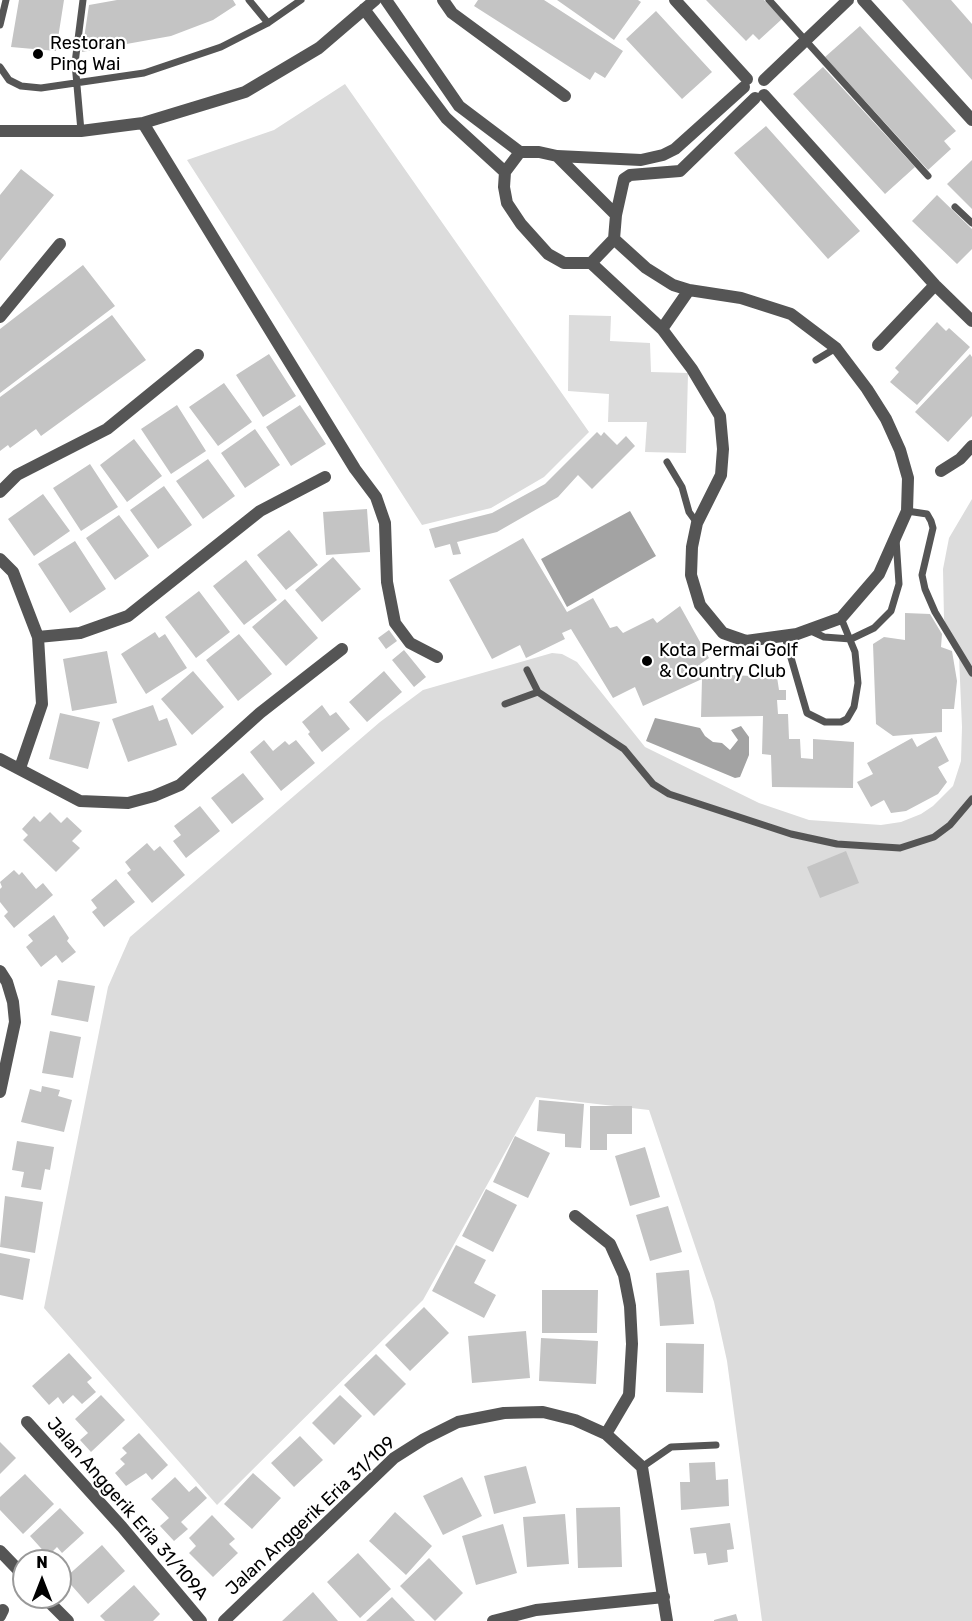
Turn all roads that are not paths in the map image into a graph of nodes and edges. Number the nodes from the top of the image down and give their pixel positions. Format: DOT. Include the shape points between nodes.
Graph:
graph roads {
  1 [pos="6,0"];
  2 [pos="83,0"];
  3 [pos="249,0"];
  4 [pos="301,0"];
  5 [pos="375,0"];
  6 [pos="386,0"];
  7 [pos="443,0"];
  8 [pos="675,0"];
  9 [pos="769,0"];
  10 [pos="848,0"];
  11 [pos="863,0"];
  12 [pos="364,9"];
  13 [pos="268,23"];
  14 [pos="0,25"];
  15 [pos="806,39"];
  16 [pos="0,68"];
  17 [pos="764,80"];
  18 [pos="746,83"];
  19 [pos="76,84"];
  20 [pos="566,96"];
  21 [pos="759,97"];
  22 [pos="972,120"];
  23 [pos="142,123"];
  24 [pos="698,127"];
  25 [pos="0,131"];
  26 [pos="81,131"];
  27 [pos="712,141"];
  28 [pos="519,152"];
  29 [pos="557,156"];
  30 [pos="505,171"];
  31 [pos="928,176"];
  32 [pos="955,207"];
  33 [pos="616,215"];
  34 [pos="972,223"];
  35 [pos="614,239"];
  36 [pos="60,244"];
  37 [pos="591,263"];
  38 [pos="936,285"];
  39 [pos="689,290"];
  40 [pos="0,317"];
  41 [pos="972,321"];
  42 [pos="662,329"];
  43 [pos="878,345"];
  44 [pos="836,348"];
  45 [pos="198,355"];
  46 [pos="816,360"];
  47 [pos="972,446"];
  48 [pos="667,462"];
  49 [pos="941,471"];
  50 [pos="325,477"];
  51 [pos="0,492"];
  52 [pos="907,511"];
  53 [pos="697,523"];
  54 [pos="896,537"];
  55 [pos="0,559"];
  56 [pos="841,618"];
  57 [pos="811,631"];
  58 [pos="38,637"];
  59 [pos="785,637"];
  60 [pos="851,639"];
  61 [pos="342,649"];
  62 [pos="437,657"];
  63 [pos="526,670"];
  64 [pos="972,673"];
  65 [pos="538,692"];
  66 [pos="505,704"];
  67 [pos="0,759"];
  68 [pos="20,768"];
  69 [pos="972,799"];
  70 [pos="0,971"];
  71 [pos="1,1084"];
  72 [pos="575,1216"];
  73 [pos="27,1422"];
  74 [pos="606,1434"];
  75 [pos="716,1445"];
  76 [pos="642,1467"];
  77 [pos="0,1551"];
  78 [pos="12,1564"];
  79 [pos="664,1597"];
  80 [pos="56,1609"];
  81 [pos="68,1621"];
  82 [pos="201,1621"];
  83 [pos="224,1621"];
  84 [pos="493,1621"];
  85 [pos="667,1621"];
  1 -- 14 [label="lane"];
  2 -- 19 [label="lane" via="77,34"];
  3 -- 13 [label="lane"];
  4 -- 13 [label="lane"];
  5 -- 12 [label="street"];
  6 -- 28 [label="street" via="459,106"];
  7 -- 20 [label="street" via="452,13"];
  8 -- 18 [label="street"];
  9 -- 15 [label="lane"];
  10 -- 15 [label="street"];
  11 -- 22 [label="street"];
  12 -- 23 [label="street" via="319,48 244,92"];
  12 -- 30 [label="street" via="446,118"];
  13 -- 19 [label="lane" via="182,62 144,73"];
  15 -- 17 [label="street"];
  15 -- 31 [label="lane"];
  16 -- 19 [label="lane" via="9,81 21,86"];
  17 -- 18 [label="street" via="753,76"];
  17 -- 21 [label="street" via="766,90"];
  18 -- 21 [label="street" via="747,95"];
  18 -- 24 [label="street"];
  19 -- 26 [label="lane"];
  21 -- 27 [label="street"];
  21 -- 38 [label="street"];
  23 -- 26 [label="street"];
  23 -- 62 [label="street" via="376,498 385,523 387,582 395,623 411,643"];
  24 -- 27 [label="street"];
  24 -- 29 [label="street" via="675,149 654,158"];
  25 -- 26 [label="street"];
  27 -- 33 [label="street" via="680,171 630,175 624,179"];
  28 -- 29 [label="street"];
  28 -- 30 [label="street"];
  29 -- 33 [label="street"];
  30 -- 37 [label="street" via="507,203 548,254 564,263"];
  32 -- 34 [label="lane"];
  33 -- 35 [label="street"];
  35 -- 37 [label="street"];
  35 -- 39 [label="street" via="646,268"];
  36 -- 40 [label="street"];
  37 -- 42 [label="street"];
  38 -- 41 [label="street"];
  38 -- 43 [label="street"];
  39 -- 42 [label="street"];
  39 -- 44 [label="street" via="741,298 791,314"];
  42 -- 53 [label="street" via="720,416 721,474 717,489"];
  44 -- 46 [label="lane"];
  44 -- 52 [label="street" via="886,419 900,450 908,478"];
  45 -- 51 [label="street" via="107,429 17,474"];
  47 -- 49 [label="street"];
  48 -- 53 [label="lane"];
  50 -- 58 [label="street" via="260,511 128,616 80,633"];
  52 -- 54 [label="street"];
  52 -- 64 [label="lane" via="927,513 931,521 933,528 922,575 925,589"];
  53 -- 59 [label="street" via="691,575 700,605 713,623 723,633 746,641"];
  54 -- 56 [label="street" via="879,574"];
  54 -- 60 [label="lane" via="899,584 891,611 874,628"];
  55 -- 58 [label="street" via="13,572"];
  56 -- 57 [label="street"];
  56 -- 60 [label="lane"];
  57 -- 59 [label="street"];
  57 -- 60 [label="lane" via="824,637"];
  58 -- 68 [label="street" via="42,704"];
  59 -- 60 [label="lane" via="807,713 830,723 847,719 854,707 858,683"];
  61 -- 68 [label="street" via="260,713 180,785 154,796 128,803 80,801"];
  63 -- 65 [label="lane"];
  65 -- 66 [label="lane"];
  65 -- 69 [label="lane" via="624,749 654,784 669,794 810,840 878,849 920,844 950,825"];
  67 -- 68 [label="street"];
  70 -- 71 [label="street" via="7,982 15,1022"];
  72 -- 74 [label="street" via="610,1244 624,1275 630,1306 629,1395"];
  73 -- 82 [label="street, Jalan Anggerik Eria 31/109A"];
  74 -- 76 [label="street, Jalan Anggerik Eria 31/109"];
  74 -- 83 [label="street, Jalan Anggerik Eria 31/109" via="543,1412 504,1413 458,1422 424,1438 394,1458"];
  75 -- 76 [label="lane" via="671,1447"];
  76 -- 79 [label="street"];
  77 -- 78 [label="street"];
  79 -- 84 [label="street" via="536,1610"];
  79 -- 85 [label="street"];
  80 -- 81 [label="street"];
}
